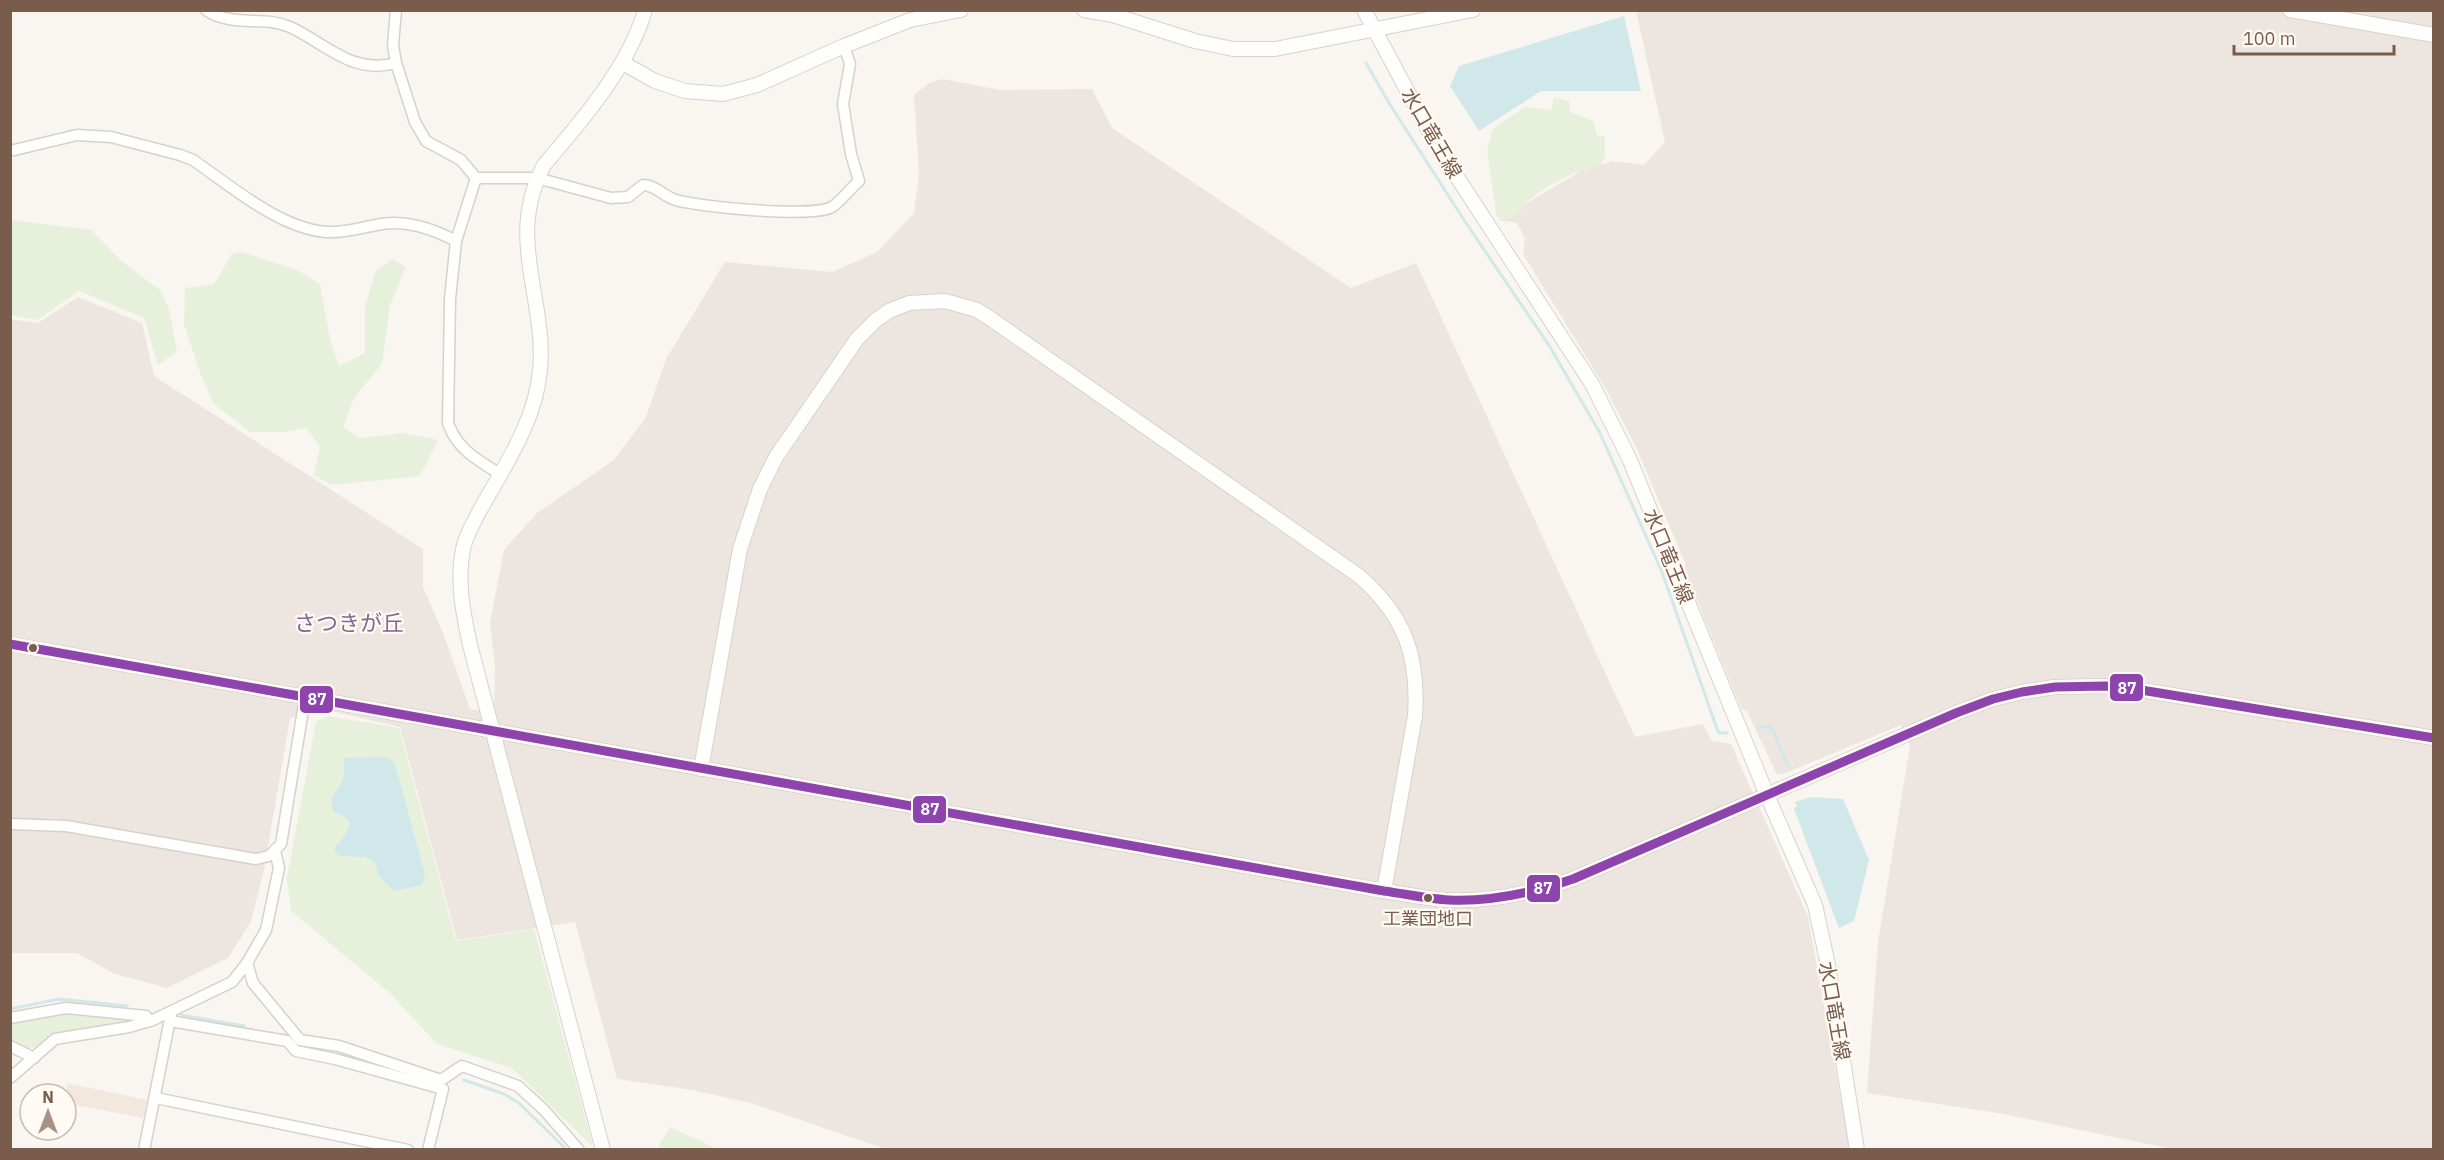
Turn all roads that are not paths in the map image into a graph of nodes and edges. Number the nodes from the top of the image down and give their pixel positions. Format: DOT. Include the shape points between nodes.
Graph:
graph roads {
  1 [pos="206,10"];
  2 [pos="396,10"];
  3 [pos="645,10"];
  4 [pos="961,10"];
  5 [pos="1084,10"];
  6 [pos="1364,10"];
  7 [pos="1473,10"];
  8 [pos="2290,10"];
  9 [pos="1374,31"];
  10 [pos="2433,35"];
  11 [pos="844,46"];
  12 [pos="396,63"];
  13 [pos="623,63"];
  14 [pos="10,151"];
  15 [pos="476,178"];
  16 [pos="537,178"];
  17 [pos="456,241"];
  18 [pos="500,474"];
  19 [pos="10,644"];
  20 [pos="305,698"];
  21 [pos="492,732"];
  22 [pos="2433,738"];
  23 [pos="701,769"];
  24 [pos="1767,795"];
  25 [pos="10,824"];
  26 [pos="274,851"];
  27 [pos="1384,891"];
  28 [pos="247,963"];
  29 [pos="171,1016"];
  30 [pos="10,1018"];
  31 [pos="150,1020"];
  32 [pos="10,1046"];
  33 [pos="306,1047"];
  34 [pos="34,1058"];
  35 [pos="10,1078"];
  36 [pos="156,1098"];
  37 [pos="144,1149"];
  38 [pos="408,1149"];
  39 [pos="428,1149"];
  40 [pos="579,1149"];
  41 [pos="603,1149"];
  42 [pos="1857,1149"];
  1 -- 12 [label="street" via="227,21 290,27 344,58 365,65"];
  2 -- 12 [label="street"];
  3 -- 13 [label="street"];
  4 -- 11 [label="street" via="910,20"];
  5 -- 9 [label="street" via="1233,49 1275,49"];
  6 -- 9 [label="street, 水口竜王線"];
  7 -- 9 [label="street"];
  8 -- 10 [label="street"];
  9 -- 24 [label="street, 水口竜王線" via="1438,148 1611,418"];
  11 -- 13 [label="street" via="757,85 723,94 685,91"];
  11 -- 16 [label="street" via="850,64 843,104 858,181 830,208 799,212 703,204 674,200 649,185 628,197 611,198"];
  12 -- 15 [label="street" via="415,122 426,141 460,160"];
  13 -- 16 [label="street"];
  14 -- 17 [label="street" via="77,135 111,137 193,160 289,223 325,232 346,232 401,222 434,229"];
  15 -- 16 [label="street"];
  15 -- 17 [label="street"];
  16 -- 18 [label="street" via="528,209 526,236 539,329 540,370 531,410"];
  17 -- 18 [label="street" via="450,300 448,423 453,438 472,457"];
  18 -- 21 [label="street" via="473,521 462,561 463,615"];
  19 -- 20 [label="street"];
  20 -- 21 [label="street"];
  20 -- 26 [label="street" via="283,834"];
  21 -- 23 [label="street"];
  21 -- 41 [label="street"];
  22 -- 24 [label="street" via="2129,688 2055,687 1993,699"];
  23 -- 27 [label="street"];
  23 -- 27 [label="street" via="740,549 760,489 776,457 866,329 909,303 945,301 977,310 991,319 1359,576 1397,618 1413,657 1417,694"];
  24 -- 27 [label="street" via="1543,890 1478,900"];
  24 -- 42 [label="street, 水口竜王線" via="1815,905"];
  25 -- 26 [label="street" via="66,826 256,859"];
  26 -- 28 [label="street" via="279,868 270,918"];
  28 -- 29 [label="street" via="232,982"];
  28 -- 33 [label="street" via="253,983"];
  29 -- 31 [label="street"];
  29 -- 33 [label="street" via="287,1041 296,1052"];
  29 -- 36 [label="street"];
  30 -- 31 [label="street" via="80,1008 146,1016"];
  31 -- 34 [label="street" via="55,1039"];
  32 -- 34 [label="street"];
  33 -- 39 [label="street" via="443,1089"];
  33 -- 40 [label="street" via="339,1046 441,1080 462,1066 518,1086"];
  34 -- 35 [label="street"];
  36 -- 37 [label="street"];
  36 -- 38 [label="street"];
}
